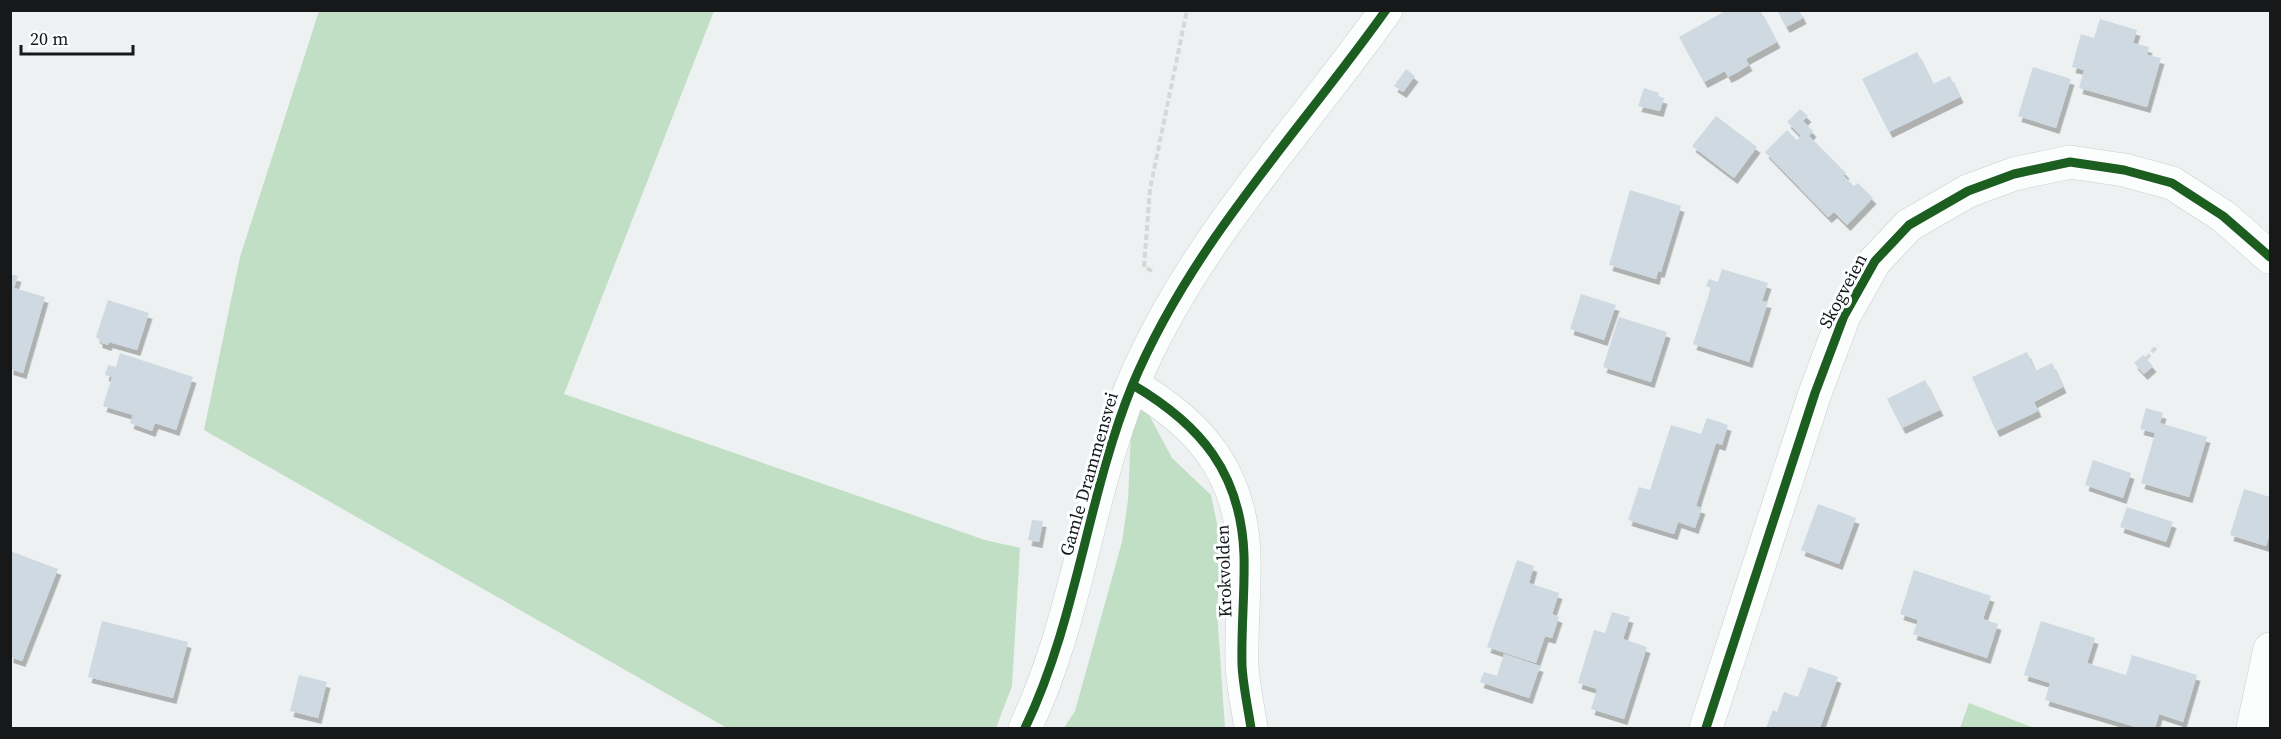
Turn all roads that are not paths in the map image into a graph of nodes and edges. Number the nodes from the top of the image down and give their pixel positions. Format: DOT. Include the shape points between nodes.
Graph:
graph roads {
  1 [pos="1386,10"];
  2 [pos="2271,257"];
  3 [pos="1133,385"];
  4 [pos="2271,649"];
  5 [pos="1025,729"];
  6 [pos="1251,729"];
  7 [pos="1706,729"];
  8 [pos="2253,729"];
  1 -- 3 [label="street, Gamle Drammensvei" via="1219,229 1181,287"];
  2 -- 7 [label="street, Skogveien" via="2223,216 2172,183 2124,170 2070,162 2014,174 1968,191 1909,225 1875,261 1844,316 1815,393"];
  3 -- 5 [label="street, Gamle Drammensvei" via="1116,431 1060,641"];
  3 -- 6 [label="street, Krokvolden" via="1162,402 1205,441 1229,477 1244,555 1242,668"];
  4 -- 8 [label="street"];
}
